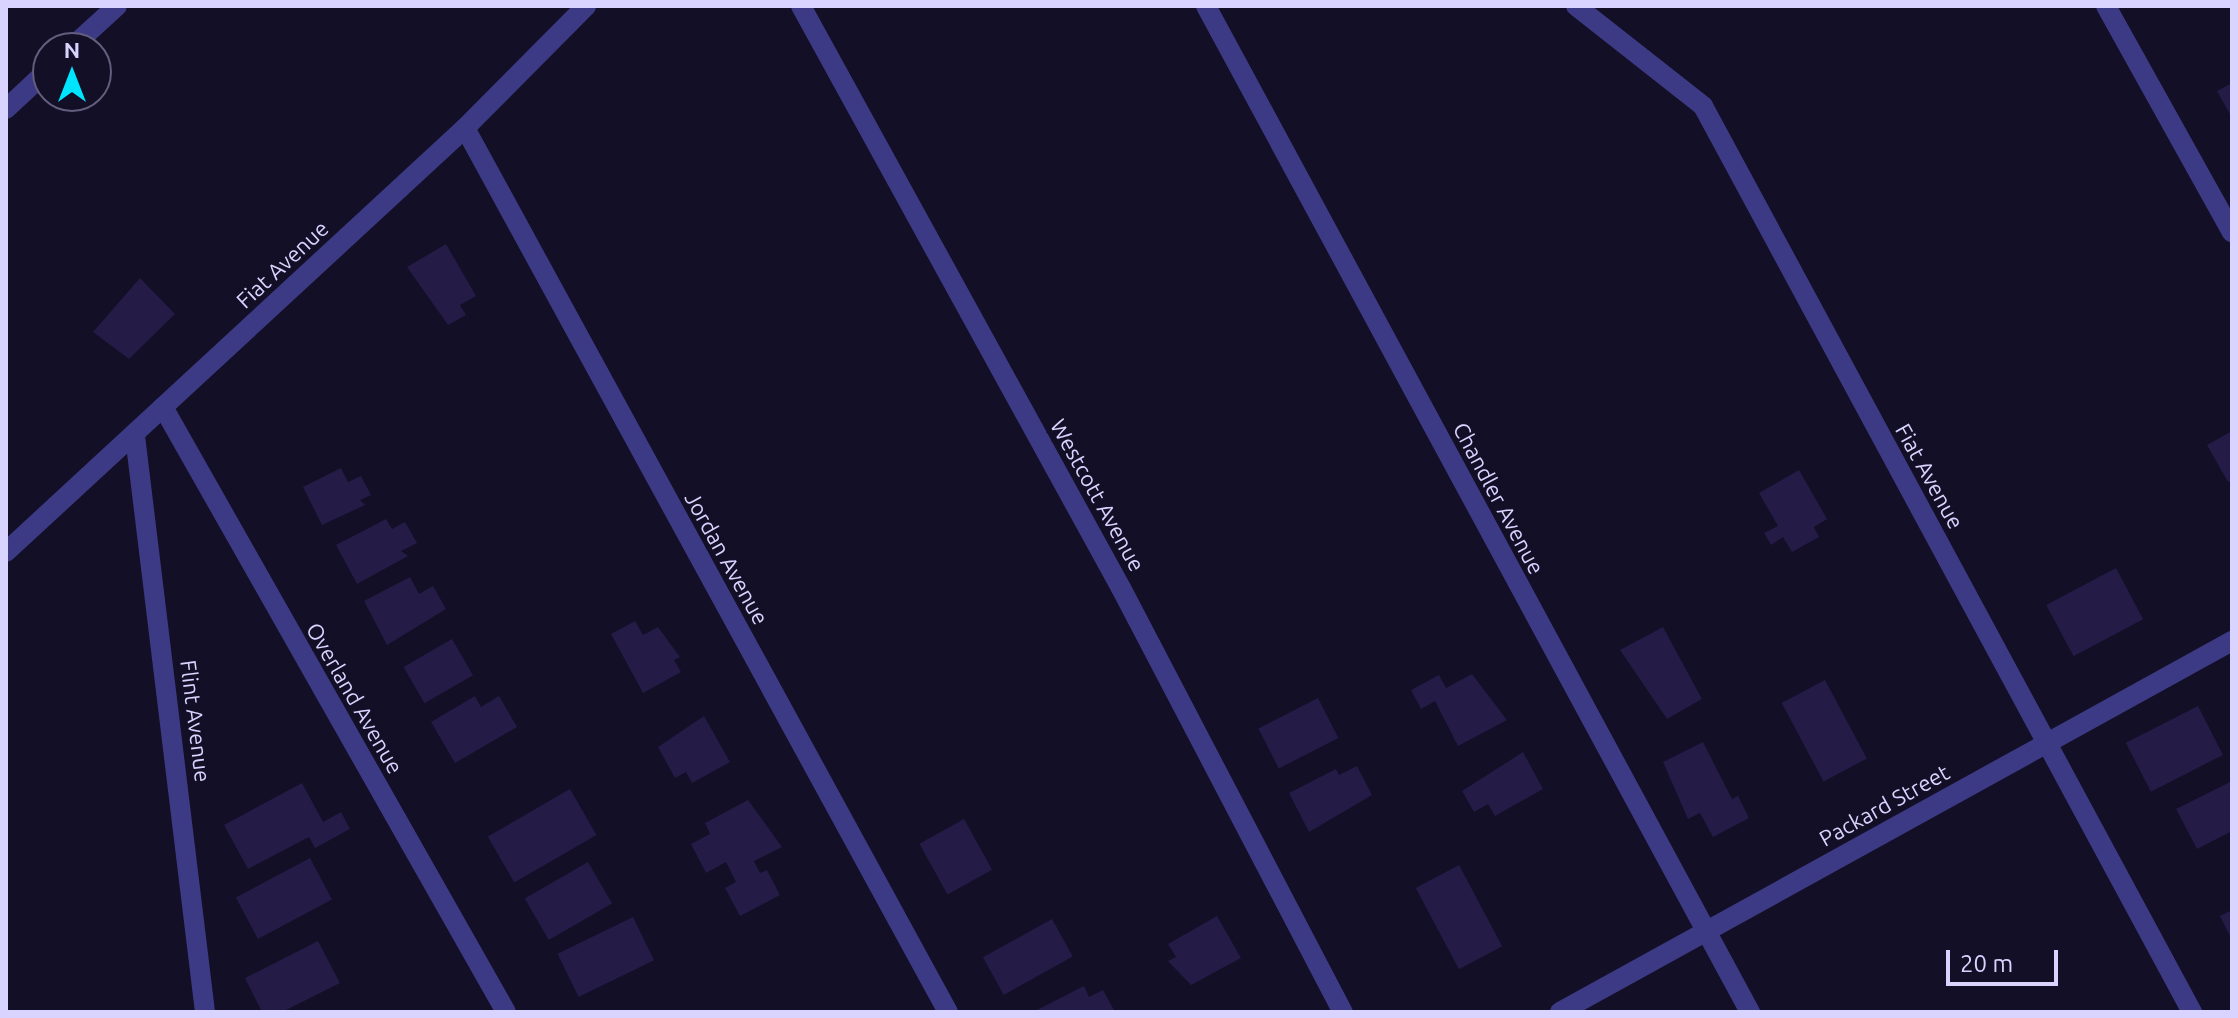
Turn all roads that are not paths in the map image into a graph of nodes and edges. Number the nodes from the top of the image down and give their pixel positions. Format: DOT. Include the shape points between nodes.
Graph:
graph roads {
  1 [pos="117,6"];
  2 [pos="586,6"];
  3 [pos="801,6"];
  4 [pos="1206,6"];
  5 [pos="1576,6"];
  6 [pos="2106,6"];
  7 [pos="89,32"];
  8 [pos="32,85"];
  9 [pos="6,109"];
  10 [pos="465,128"];
  11 [pos="2232,232"];
  12 [pos="163,407"];
  13 [pos="135,436"];
  14 [pos="6,552"];
  15 [pos="2232,641"];
  16 [pos="2048,742"];
  17 [pos="1707,931"];
  18 [pos="205,1012"];
  19 [pos="506,1012"];
  20 [pos="948,1012"];
  21 [pos="1343,1012"];
  22 [pos="1560,1012"];
  23 [pos="1750,1012"];
  24 [pos="2192,1012"];
  1 -- 7 [label="street"];
  2 -- 10 [label="street, Fiat Avenue"];
  3 -- 21 [label="street, Westcott Avenue" via="1121,588"];
  4 -- 17 [label="street, Chandler Avenue"];
  5 -- 16 [label="street, Fiat Avenue" via="1703,106"];
  6 -- 11 [label="street"];
  8 -- 9 [label="street"];
  10 -- 12 [label="street, Fiat Avenue"];
  10 -- 20 [label="street, Jordan Avenue"];
  12 -- 13 [label="street, Fiat Avenue"];
  12 -- 19 [label="street, Overland Avenue"];
  13 -- 14 [label="street, Fiat Avenue"];
  13 -- 18 [label="street, Flint Avenue"];
  15 -- 16 [label="street, Packard Street"];
  16 -- 17 [label="street, Packard Street"];
  16 -- 24 [label="street, Fiat Avenue"];
  17 -- 22 [label="street, Packard Street"];
  17 -- 23 [label="street, Chandler Avenue"];
}
